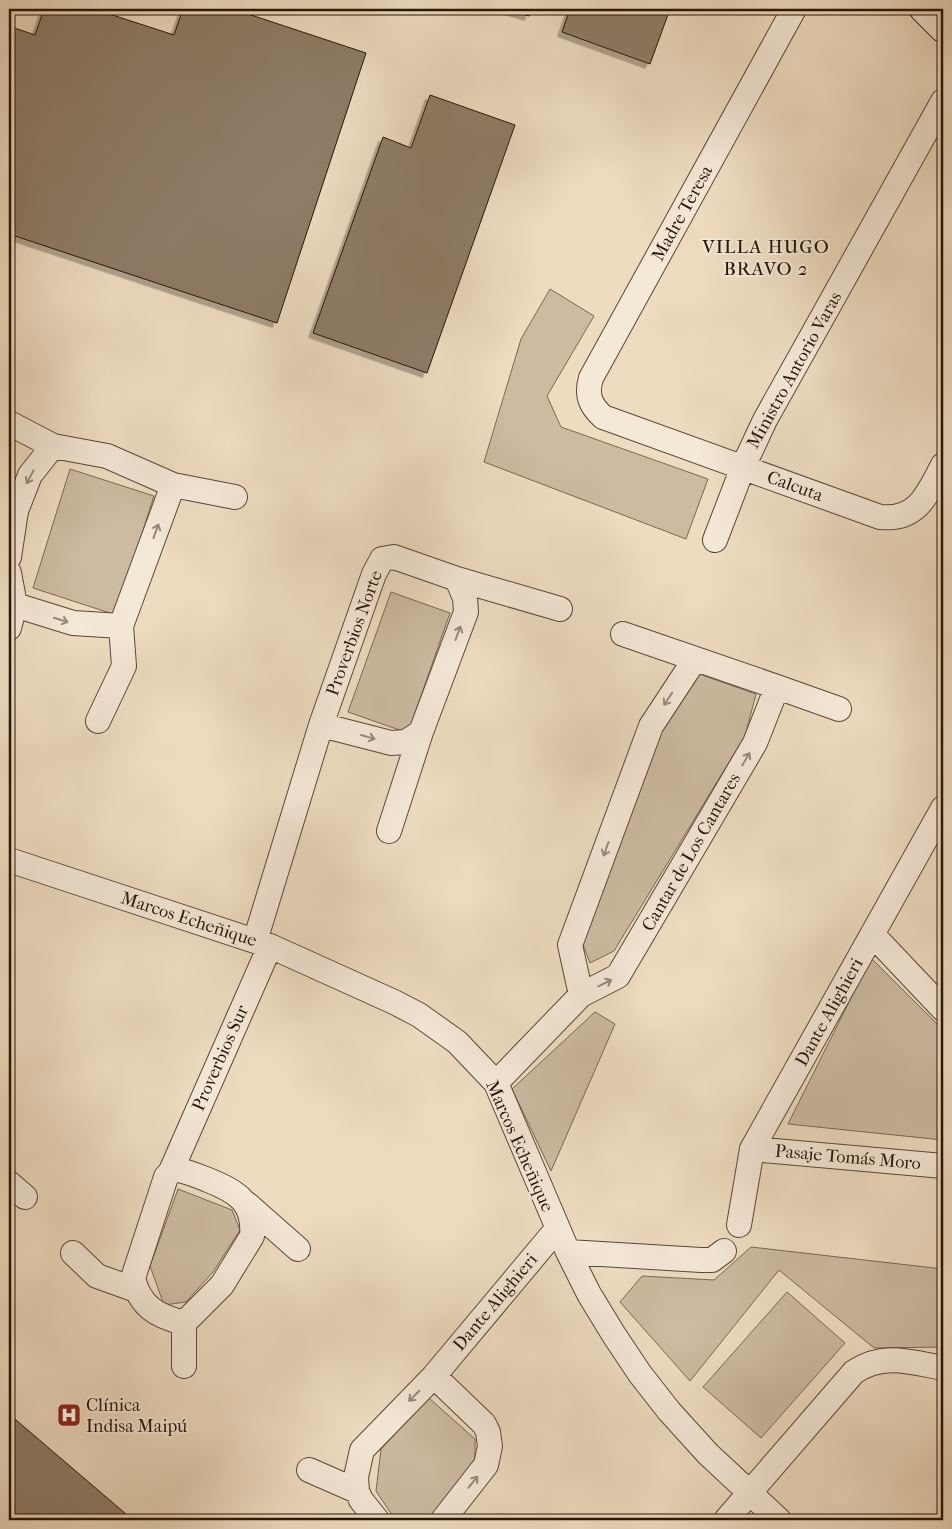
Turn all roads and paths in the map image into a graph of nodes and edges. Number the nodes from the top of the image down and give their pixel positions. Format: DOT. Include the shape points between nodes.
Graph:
graph roads {
  1 [pos="794,9"];
  2 [pos="924,9"];
  3 [pos="943,28"];
  4 [pos="943,101"];
  5 [pos="603,417"];
  6 [pos="9,424"];
  7 [pos="53,446"];
  8 [pos="943,465"];
  9 [pos="743,468"];
  10 [pos="173,484"];
  11 [pos="235,497"];
  12 [pos="715,540"];
  13 [pos="9,557"];
  14 [pos="9,573"];
  15 [pos="457,578"];
  16 [pos="560,609"];
  17 [pos="12,617"];
  18 [pos="121,626"];
  19 [pos="623,634"];
  20 [pos="695,659"];
  21 [pos="776,687"];
  22 [pos="839,709"];
  23 [pos="98,721"];
  24 [pos="321,725"];
  25 [pos="421,732"];
  26 [pos="943,808"];
  27 [pos="389,830"];
  28 [pos="9,860"];
  29 [pos="873,935"];
  30 [pos="262,943"];
  31 [pos="581,995"];
  32 [pos="943,1009"];
  33 [pos="496,1083"];
  34 [pos="752,1149"];
  35 [pos="943,1166"];
  36 [pos="171,1171"];
  37 [pos="246,1204"];
  38 [pos="739,1224"];
  39 [pos="557,1229"];
  40 [pos="298,1249"];
  41 [pos="724,1251"];
  42 [pos="568,1252"];
  43 [pos="73,1253"];
  44 [pos="136,1290"];
  45 [pos="184,1323"];
  46 [pos="184,1366"];
  47 [pos="943,1368"];
  48 [pos="434,1376"];
  49 [pos="309,1470"];
  50 [pos="357,1491"];
  51 [pos="749,1494"];
  52 [pos="377,1520"];
  53 [pos="443,1520"];
  54 [pos="726,1520"];
  55 [pos="779,1520"];
  1 -- 5 [label="street, Madre Teresa" via="591,378 589,399"];
  2 -- 3 [label="street"];
  4 -- 9 [label="street, Ministro Antorio Varas" via="765,420"];
  5 -- 9 [label="street, Calcuta"];
  6 -- 7 [label="street"];
  7 -- 10 [label="street" via="107,456"];
  7 -- 13 [label="street, one-way" via="30,475 16,511"];
  8 -- 9 [label="street, Calcuta" via="917,507 893,519"];
  9 -- 12 [label="street, Ministro Antorio Varas"];
  10 -- 11 [label="street"];
  18 -- 10 [label="street, one-way"];
  14 -- 17 [label="street"];
  15 -- 16 [label="street, Proverbios Norte"];
  15 -- 24 [label="street, Proverbios Norte" via="394,557 382,559"];
  25 -- 15 [label="street, one-way" via="466,612 465,598"];
  17 -- 18 [label="street, one-way"];
  18 -- 23 [label="street" via="124,666"];
  19 -- 20 [label="street"];
  20 -- 21 [label="street"];
  20 -- 31 [label="street, one-way" via="651,726 570,945"];
  21 -- 22 [label="street"];
  31 -- 21 [label="street, Cantar de Los Cantares, one-way" via="618,976 755,743"];
  24 -- 25 [label="street, one-way" via="391,743 406,742"];
  24 -- 30 [label="street, Proverbios Norte"];
  25 -- 27 [label="street"];
  26 -- 29 [label="street, Dante Alighieri"];
  28 -- 30 [label="street, Marcos Echeñique"];
  29 -- 32 [label="street"];
  29 -- 34 [label="street, Dante Alighieri"];
  30 -- 33 [label="street, Marcos Echeñique" via="418,1015 457,1042"];
  30 -- 36 [label="street, Proverbios Sur"];
  31 -- 33 [label="street, Cantar de Los Cantares"];
  33 -- 39 [label="street, Marcos Echeñique"];
  34 -- 35 [label="street, Pasaje Tomás Moro"];
  34 -- 38 [label="street, Dante Alighieri"];
  36 -- 37 [label="street" via="187,1171 227,1188"];
  36 -- 44 [label="street, Proverbios Sur" via="162,1187 136,1266 133,1278"];
  37 -- 40 [label="street"];
  37 -- 45 [label="street" via="252,1236 222,1286"];
  39 -- 42 [label="street, Marcos Echeñique"];
  39 -- 48 [label="street, Dante Alighieri"];
  41 -- 42 [label="street" via="712,1260"];
  42 -- 51 [label="street, Marcos Echeñique" via="589,1294 640,1374 708,1454"];
  43 -- 44 [label="street" via="97,1276"];
  44 -- 45 [label="street" via="153,1312"];
  45 -- 46 [label="street"];
  47 -- 51 [label="street" via="879,1360 866,1364 842,1385"];
  48 -- 50 [label="street, Dante Alighieri, one-way" via="362,1450 356,1477"];
  53 -- 48 [label="street, one-way" via="486,1465 490,1446 484,1424"];
  49 -- 50 [label="street"];
  50 -- 52 [label="street" via="360,1500"];
  51 -- 54 [label="street"];
  51 -- 55 [label="street, Marcos Echeñique"];
}
